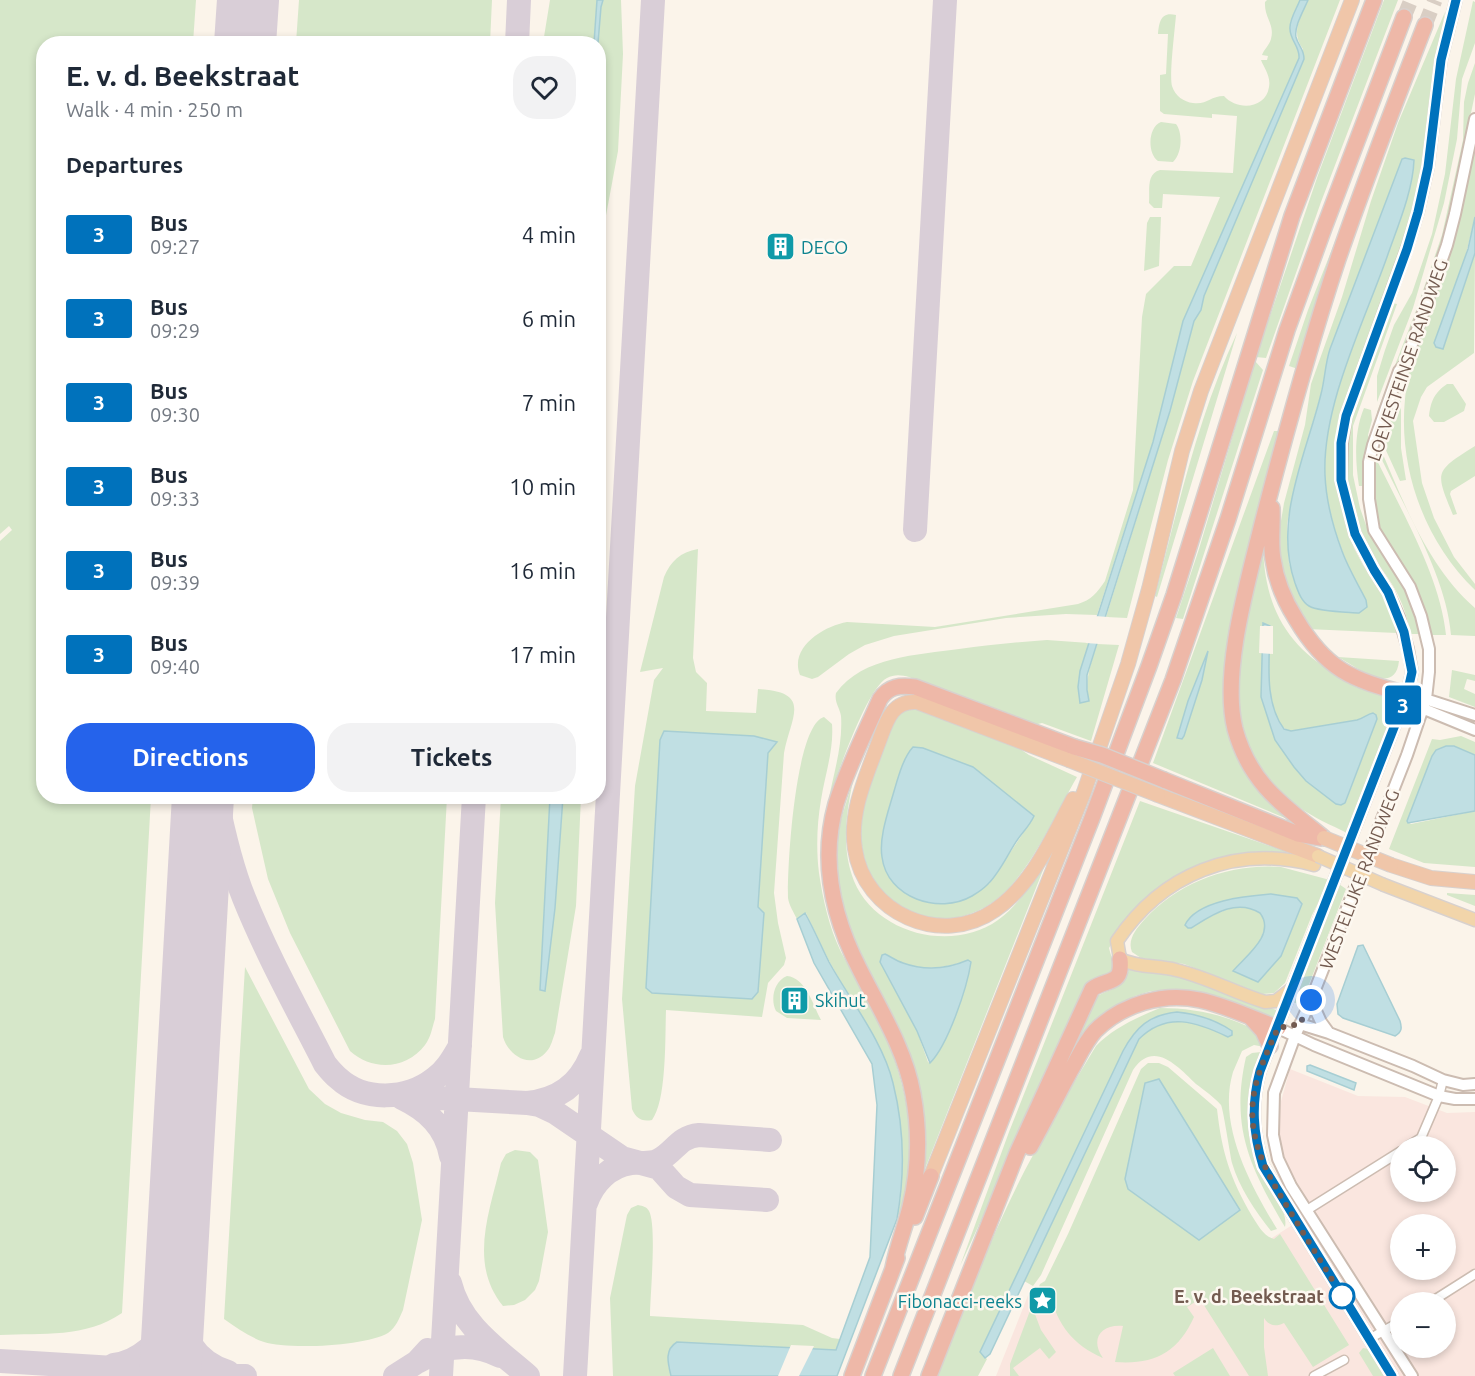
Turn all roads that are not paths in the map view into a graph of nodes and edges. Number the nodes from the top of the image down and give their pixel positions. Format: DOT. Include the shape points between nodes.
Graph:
graph roads {
  1 [pos="1352,0"];
  2 [pos="1374,0"];
  3 [pos="1455,0"];
  4 [pos="1404,18"];
  5 [pos="1425,25"];
  6 [pos="1475,119"];
  7 [pos="1272,487"];
  8 [pos="1407,694"];
  9 [pos="1425,704"];
  10 [pos="1475,715"];
  11 [pos="1475,730"];
  12 [pos="1103,738"];
  13 [pos="1071,754"];
  14 [pos="1161,787"];
  15 [pos="1324,838"];
  16 [pos="1316,860"];
  17 [pos="1475,884"];
  18 [pos="1475,920"];
  19 [pos="1120,958"];
  20 [pos="1293,988"];
  21 [pos="1311,1000"];
  22 [pos="1251,1017"];
  23 [pos="1300,1024"];
  24 [pos="1278,1028"];
  25 [pos="1329,1034"];
  26 [pos="1295,1036"];
  27 [pos="1314,1045"];
  28 [pos="1270,1046"];
  29 [pos="1288,1055"];
  30 [pos="1443,1080"];
  31 [pos="1475,1084"];
  32 [pos="1439,1095"];
  33 [pos="1475,1099"];
  34 [pos="1422,1136"];
  35 [pos="1390,1158"];
  36 [pos="931,1176"];
  37 [pos="1307,1210"];
  38 [pos="991,1220"];
  39 [pos="893,1268"];
  40 [pos="1475,1274"];
  41 [pos="1447,1292"];
  42 [pos="1390,1327"];
  43 [pos="1384,1331"];
  44 [pos="1369,1339"];
  45 [pos="1344,1360"];
  46 [pos="852,1376"];
  47 [pos="873,1376"];
  48 [pos="901,1376"];
  49 [pos="929,1376"];
  50 [pos="1314,1376"];
  51 [pos="1392,1376"];
  52 [pos="1412,1376"];
  1 -- 12 [label="highway" via="1201,391 1128,664"];
  2 -- 47 [label="highway" via="1292,216 1149,666"];
  3 -- 8 [label="street, LOEVESTEINSE RANDWEG" via="1441,60 1428,167 1418,212 1346,416 1341,443 1341,480 1352,524 1404,632 1412,672"];
  4 -- 48 [label="highway" via="1291,320 1173,680"];
  5 -- 7 [label="highway" via="1338,259"];
  6 -- 9 [label="street, LOEVESTEINSE RANDWEG" via="1447,245 1369,462 1374,530 1410,587 1426,633 1429,672"];
  7 -- 8 [label="highway" via="1273,560 1281,593 1313,647 1346,674"];
  7 -- 15 [label="highway" via="1235,645 1233,716 1244,754 1263,786"];
  8 -- 9 [label="street"];
  8 -- 20 [label="street, WESTELIJKE RANDWEG"];
  9 -- 10 [label="street"];
  9 -- 11 [label="street"];
  9 -- 21 [label="street, WESTELIJKE RANDWEG"];
  12 -- 13 [label="highway" via="1030,875 994,912 952,926 920,923 889,908 867,884 855,849 855,811 886,722 897,706 917,702"];
  12 -- 36 [label="highway"];
  13 -- 14 [label="highway, bridge" via="1102,755"];
  13 -- 39 [label="highway" via="915,687 896,686 880,699 837,802 829,854 830,882 840,926 894,1035 910,1079 915,1110 915,1179"];
  14 -- 15 [label="highway" via="1298,834"];
  14 -- 16 [label="highway"];
  15 -- 17 [label="highway, bridge" via="1415,874"];
  16 -- 18 [label="main road, bridge"];
  16 -- 19 [label="main road" via="1244,859 1195,873 1156,897 1126,928 1117,941"];
  19 -- 20 [label="main road" via="1135,965 1192,974 1265,1002 1276,1001"];
  19 -- 38 [label="highway" via="1116,978 1092,989 1017,1153"];
  20 -- 24 [label="street, WESTELIJKE RANDWEG"];
  21 -- 23 [label="street, WESTELIJKE RANDWEG"];
  21 -- 25 [label="street"];
  22 -- 24 [label="highway"];
  22 -- 28 [label="highway"];
  22 -- 38 [label="highway" via="1201,1000 1164,997 1124,1010 1094,1032"];
  23 -- 24 [label="street"];
  23 -- 25 [label="street"];
  23 -- 26 [label="street, WESTELIJKE RANDWEG"];
  24 -- 26 [label="street"];
  24 -- 28 [label="street, WESTELIJKE RANDWEG"];
  25 -- 30 [label="street"];
  26 -- 27 [label="street"];
  26 -- 29 [label="street, WESTELIJKE RANDWEG"];
  27 -- 29 [label="street"];
  27 -- 32 [label="street"];
  28 -- 44 [label="street, WESTELIJKE RANDWEG" via="1255,1090 1253,1113 1255,1140 1263,1166"];
  29 -- 37 [label="street, WESTELIJKE RANDWEG" via="1274,1093 1273,1135 1278,1159"];
  30 -- 31 [label="street"];
  30 -- 32 [label="street"];
  32 -- 33 [label="street"];
  32 -- 34 [label="street"];
  35 -- 37 [label="street"];
  36 -- 39 [label="highway"];
  37 -- 43 [label="street, WESTELIJKE RANDWEG"];
  38 -- 49 [label="highway"];
  39 -- 46 [label="highway"];
  40 -- 41 [label="street"];
  42 -- 43 [label="street"];
  43 -- 44 [label="street"];
  43 -- 52 [label="street, WESTELIJKE RANDWEG"];
  44 -- 51 [label="street, WESTELIJKE RANDWEG"];
  45 -- 50 [label="street"];
}
